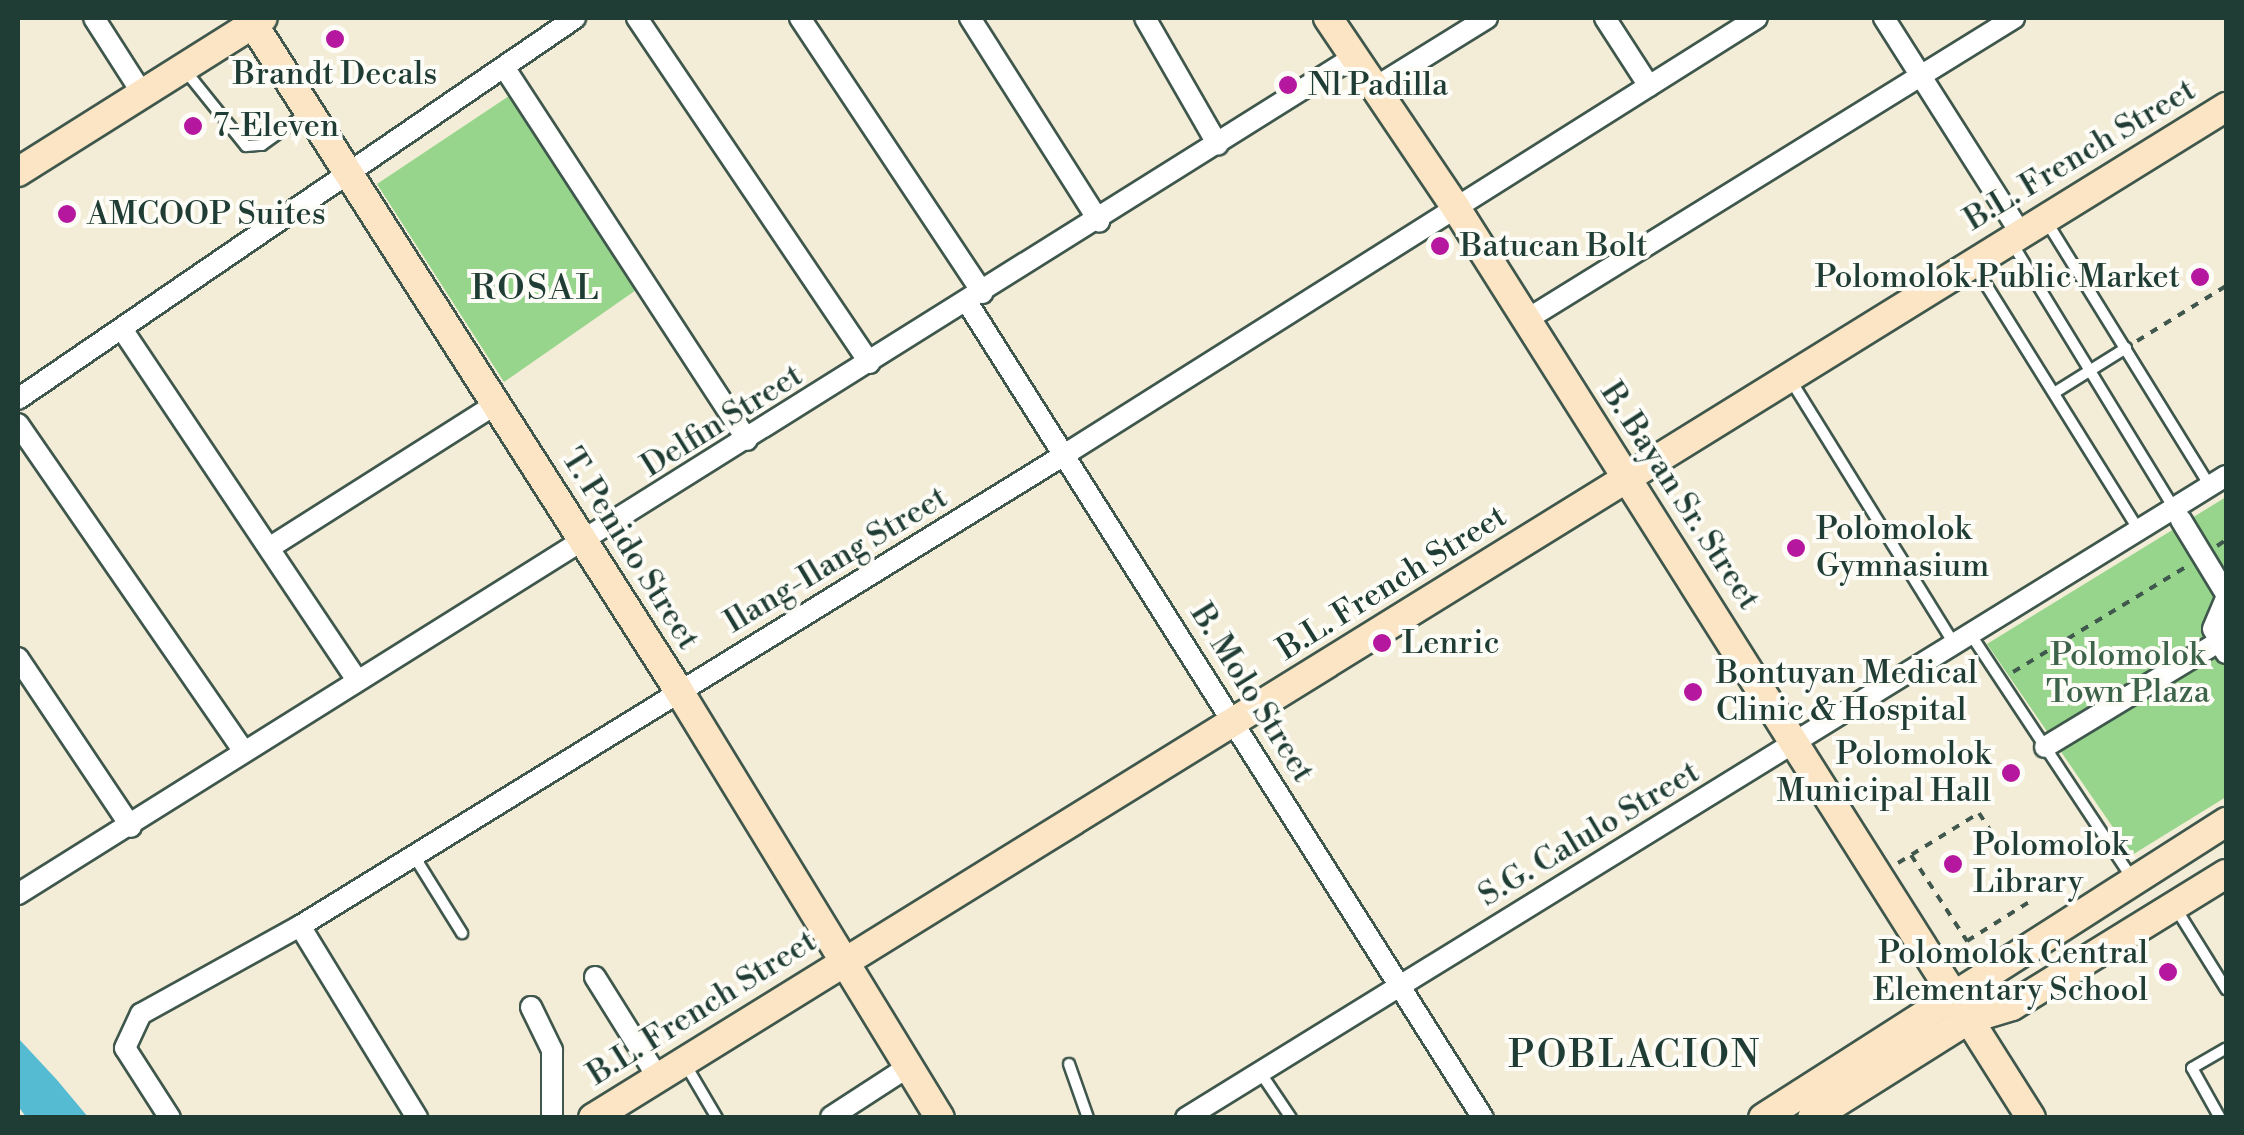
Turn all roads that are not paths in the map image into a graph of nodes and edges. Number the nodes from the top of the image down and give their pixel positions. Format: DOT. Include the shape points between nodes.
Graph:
graph roads {
  1 [pos="94,18"];
  2 [pos="575,18"];
  3 [pos="637,18"];
  4 [pos="800,18"];
  5 [pos="970,18"];
  6 [pos="1145,18"];
  7 [pos="1328,18"];
  8 [pos="1487,18"];
  9 [pos="1605,18"];
  10 [pos="1757,18"];
  11 [pos="1884,18"];
  12 [pos="2014,18"];
  13 [pos="258,21"];
  14 [pos="1354,57"];
  15 [pos="504,67"];
  16 [pos="182,68"];
  17 [pos="1923,75"];
  18 [pos="1649,86"];
  19 [pos="1374,88"];
  20 [pos="142,93"];
  21 [pos="2226,107"];
  22 [pos="309,112"];
  23 [pos="1218,145"];
  24 [pos="18,172"];
  25 [pos="348,172"];
  26 [pos="1456,208"];
  27 [pos="1098,221"];
  28 [pos="2024,229"];
  29 [pos="1972,262"];
  30 [pos="975,297"];
  31 [pos="1526,320"];
  32 [pos="122,329"];
  33 [pos="2126,348"];
  34 [pos="870,363"];
  35 [pos="2091,370"];
  36 [pos="1790,378"];
  37 [pos="2054,393"];
  38 [pos="18,399"];
  39 [pos="496,404"];
  40 [pos="18,424"];
  41 [pos="747,440"];
  42 [pos="1064,456"];
  43 [pos="1627,481"];
  44 [pos="2218,481"];
  45 [pos="2178,514"];
  46 [pos="2139,530"];
  47 [pos="584,543"];
  48 [pos="268,548"];
  49 [pos="2226,596"];
  50 [pos="1963,640"];
  51 [pos="2222,648"];
  52 [pos="18,658"];
  53 [pos="356,678"];
  54 [pos="679,691"];
  55 [pos="1236,722"];
  56 [pos="1798,743"];
  57 [pos="2045,746"];
  58 [pos="244,751"];
  59 [pos="2226,822"];
  60 [pos="130,827"];
  61 [pos="413,855"];
  62 [pos="2226,874"];
  63 [pos="2133,880"];
  64 [pos="18,894"];
  65 [pos="2174,906"];
  66 [pos="300,926"];
  67 [pos="462,933"];
  68 [pos="842,963"];
  69 [pos="2222,969"];
  70 [pos="595,977"];
  71 [pos="1400,984"];
  72 [pos="2226,989"];
  73 [pos="531,1007"];
  74 [pos="1962,1008"];
  75 [pos="2226,1048"];
  76 [pos="684,1062"];
  77 [pos="1069,1064"];
  78 [pos="908,1067"];
  79 [pos="1260,1071"];
  80 [pos="658,1078"];
  81 [pos="831,1117"];
  82 [pos="1765,1117"];
  83 [pos="170,1118"];
  84 [pos="417,1118"];
  85 [pos="552,1118"];
  86 [pos="593,1118"];
  87 [pos="717,1118"];
  88 [pos="940,1118"];
  89 [pos="1088,1118"];
  90 [pos="1186,1118"];
  91 [pos="1291,1118"];
  92 [pos="1483,1118"];
  93 [pos="1812,1118"];
  94 [pos="2030,1118"];
  95 [pos="2220,1118"];
  1 -- 20 [label="street"];
  2 -- 15 [label="street"];
  3 -- 34 [label="street"];
  4 -- 30 [label="street, B. Molo Street"];
  5 -- 27 [label="street"];
  6 -- 23 [label="street"];
  7 -- 14 [label="street, B. Bayan Sr. Street"];
  8 -- 19 [label="street"];
  9 -- 18 [label="street"];
  10 -- 18 [label="street, Ilang-Ilang Street"];
  11 -- 17 [label="street"];
  12 -- 17 [label="street"];
  13 -- 16 [label="street"];
  13 -- 22 [label="street, T. Penido Street"];
  14 -- 19 [label="street, B. Bayan Sr. Street"];
  14 -- 23 [label="street, Delfin Street"];
  15 -- 25 [label="street"];
  15 -- 41 [label="street"];
  16 -- 20 [label="street"];
  16 -- 22 [label="lane" via="246,146 262,145"];
  17 -- 28 [label="street"];
  17 -- 31 [label="street"];
  18 -- 26 [label="street, Ilang-Ilang Street"];
  19 -- 26 [label="street, B. Bayan Sr. Street"];
  20 -- 24 [label="street"];
  21 -- 28 [label="street, B.L. French Street"];
  22 -- 25 [label="street, T. Penido Street"];
  23 -- 27 [label="street, Delfin Street"];
  25 -- 32 [label="street"];
  25 -- 39 [label="street, T. Penido Street"];
  26 -- 31 [label="street, B. Bayan Sr. Street"];
  26 -- 42 [label="street, Ilang-Ilang Street"];
  27 -- 30 [label="street, Delfin Street"];
  28 -- 29 [label="street, B.L. French Street"];
  28 -- 33 [label="lane"];
  28 -- 35 [label="lane"];
  29 -- 36 [label="street, B.L. French Street"];
  29 -- 37 [label="lane"];
  30 -- 34 [label="street, Delfin Street"];
  30 -- 42 [label="street, B. Molo Street"];
  31 -- 43 [label="street, B. Bayan Sr. Street"];
  32 -- 38 [label="street"];
  32 -- 48 [label="street"];
  33 -- 35 [label="lane"];
  33 -- 44 [label="lane"];
  34 -- 41 [label="street, Delfin Street"];
  35 -- 37 [label="lane"];
  35 -- 45 [label="lane"];
  36 -- 43 [label="street, B.L. French Street"];
  36 -- 50 [label="lane"];
  37 -- 46 [label="lane"];
  39 -- 47 [label="street, T. Penido Street"];
  39 -- 48 [label="street"];
  40 -- 58 [label="street"];
  41 -- 47 [label="street, Delfin Street"];
  42 -- 54 [label="street, Ilang-Ilang Street"];
  42 -- 55 [label="street, B. Molo Street"];
  43 -- 55 [label="street, B.L. French Street"];
  43 -- 56 [label="street, B. Bayan Sr. Street"];
  44 -- 45 [label="street, S.G. Calulo Street"];
  45 -- 46 [label="street, S.G. Calulo Street"];
  45 -- 49 [label="street"];
  46 -- 50 [label="street, S.G. Calulo Street"];
  47 -- 53 [label="street, Delfin Street"];
  47 -- 54 [label="street, T. Penido Street"];
  48 -- 53 [label="street"];
  49 -- 51 [label="street" via="2213,620"];
  50 -- 56 [label="street, S.G. Calulo Street"];
  50 -- 57 [label="lane"];
  51 -- 57 [label="street"];
  52 -- 60 [label="street"];
  53 -- 58 [label="street, Delfin Street"];
  54 -- 61 [label="street, Ilang-Ilang Street"];
  54 -- 68 [label="street, T. Penido Street"];
  55 -- 68 [label="street, B.L. French Street"];
  55 -- 71 [label="street, B. Molo Street"];
  56 -- 71 [label="street, S.G. Calulo Street"];
  56 -- 74 [label="street, B. Bayan Sr. Street"];
  57 -- 63 [label="lane"];
  58 -- 60 [label="street, Delfin Street"];
  59 -- 63 [label="street"];
  60 -- 64 [label="street, Delfin Street"];
  61 -- 66 [label="street, Ilang-Ilang Street"];
  61 -- 67 [label="lane"];
  62 -- 65 [label="street"];
  63 -- 74 [label="street"];
  65 -- 69 [label="lane"];
  65 -- 74 [label="street" via="2012,1006"];
  66 -- 83 [label="street, Ilang-Ilang Street" via="133,1022 125,1048"];
  66 -- 84 [label="street"];
  68 -- 76 [label="street, B.L. French Street"];
  68 -- 78 [label="street, T. Penido Street"];
  69 -- 72 [label="lane"];
  70 -- 80 [label="street"];
  71 -- 79 [label="street, S.G. Calulo Street"];
  71 -- 92 [label="street, B. Molo Street"];
  73 -- 85 [label="street" via="552,1050"];
  74 -- 82 [label="street"];
  74 -- 93 [label="street"];
  74 -- 94 [label="street, B. Bayan Sr. Street"];
  75 -- 95 [label="lane" via="2192,1068"];
  76 -- 80 [label="street, B.L. French Street"];
  76 -- 87 [label="lane"];
  77 -- 89 [label="lane"];
  78 -- 81 [label="street"];
  78 -- 88 [label="street, T. Penido Street"];
  79 -- 90 [label="street, S.G. Calulo Street"];
  79 -- 91 [label="lane"];
  80 -- 86 [label="street, B.L. French Street"];
}
